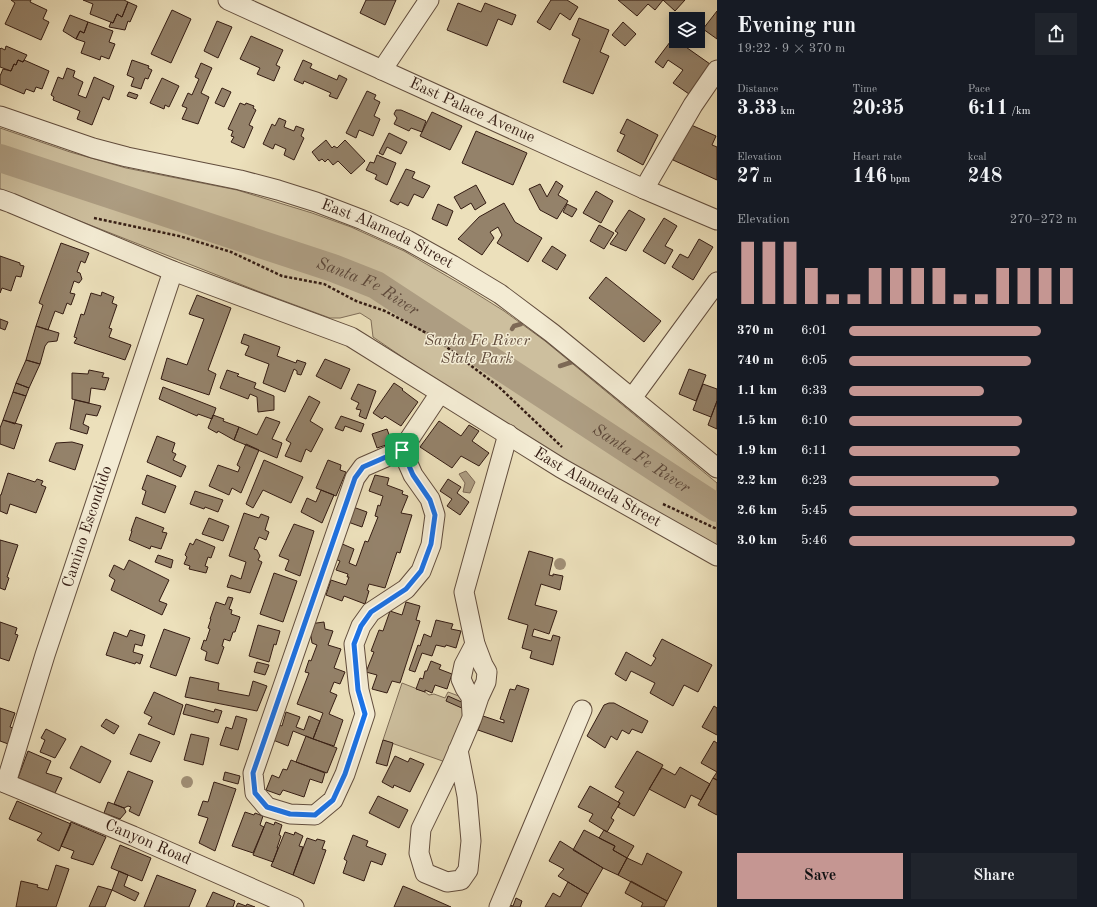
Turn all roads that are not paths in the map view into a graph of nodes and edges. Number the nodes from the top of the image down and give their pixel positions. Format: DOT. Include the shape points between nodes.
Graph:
graph roads {
  1 [pos="228,0"];
  2 [pos="429,0"];
  3 [pos="382,70"];
  4 [pos="717,70"];
  5 [pos="0,116"];
  6 [pos="644,189"];
  7 [pos="0,199"];
  8 [pos="717,220"];
  9 [pos="173,271"];
  10 [pos="717,282"];
  11 [pos="440,393"];
  12 [pos="632,398"];
  13 [pos="508,434"];
  14 [pos="402,450"];
  15 [pos="717,468"];
  16 [pos="717,556"];
  17 [pos="582,710"];
  18 [pos="458,750"];
  19 [pos="3,782"];
  20 [pos="294,907"];
  21 [pos="500,907"];
  1 -- 3 [label="street, East Palace Avenue"];
  2 -- 3 [label="street"];
  3 -- 6 [label="street, East Palace Avenue"];
  4 -- 6 [label="street"];
  5 -- 12 [label="street, East Alameda Street" via="100,150 225,176 278,190 363,220 407,240 500,294"];
  6 -- 8 [label="street, East Palace Avenue"];
  7 -- 9 [label="street, East Alameda Street"];
  9 -- 11 [label="street, East Alameda Street" via="351,337"];
  9 -- 19 [label="street, Camino Escondido"];
  10 -- 12 [label="street"];
  11 -- 13 [label="street, East Alameda Street"];
  11 -- 14 [label="street"];
  12 -- 15 [label="street, East Alameda Street"];
  13 -- 16 [label="street, East Alameda Street" via="561,468"];
  13 -- 18 [label="street" via="464,592 474,644 487,672 486,682"];
  14 -- 14 [label="street" via="413,475 430,500 435,515 431,544 421,571 406,589 371,612 361,626 354,644 358,690 365,714 345,774 333,800 315,815 290,814 267,807 255,793 253,773 355,478 363,467"];
  17 -- 21 [label="street"];
  18 -- 18 [label="street" via="421,829 419,853 424,873 447,882 461,880 468,870 471,841 467,796"];
  19 -- 20 [label="street, Canyon Road"];
}
